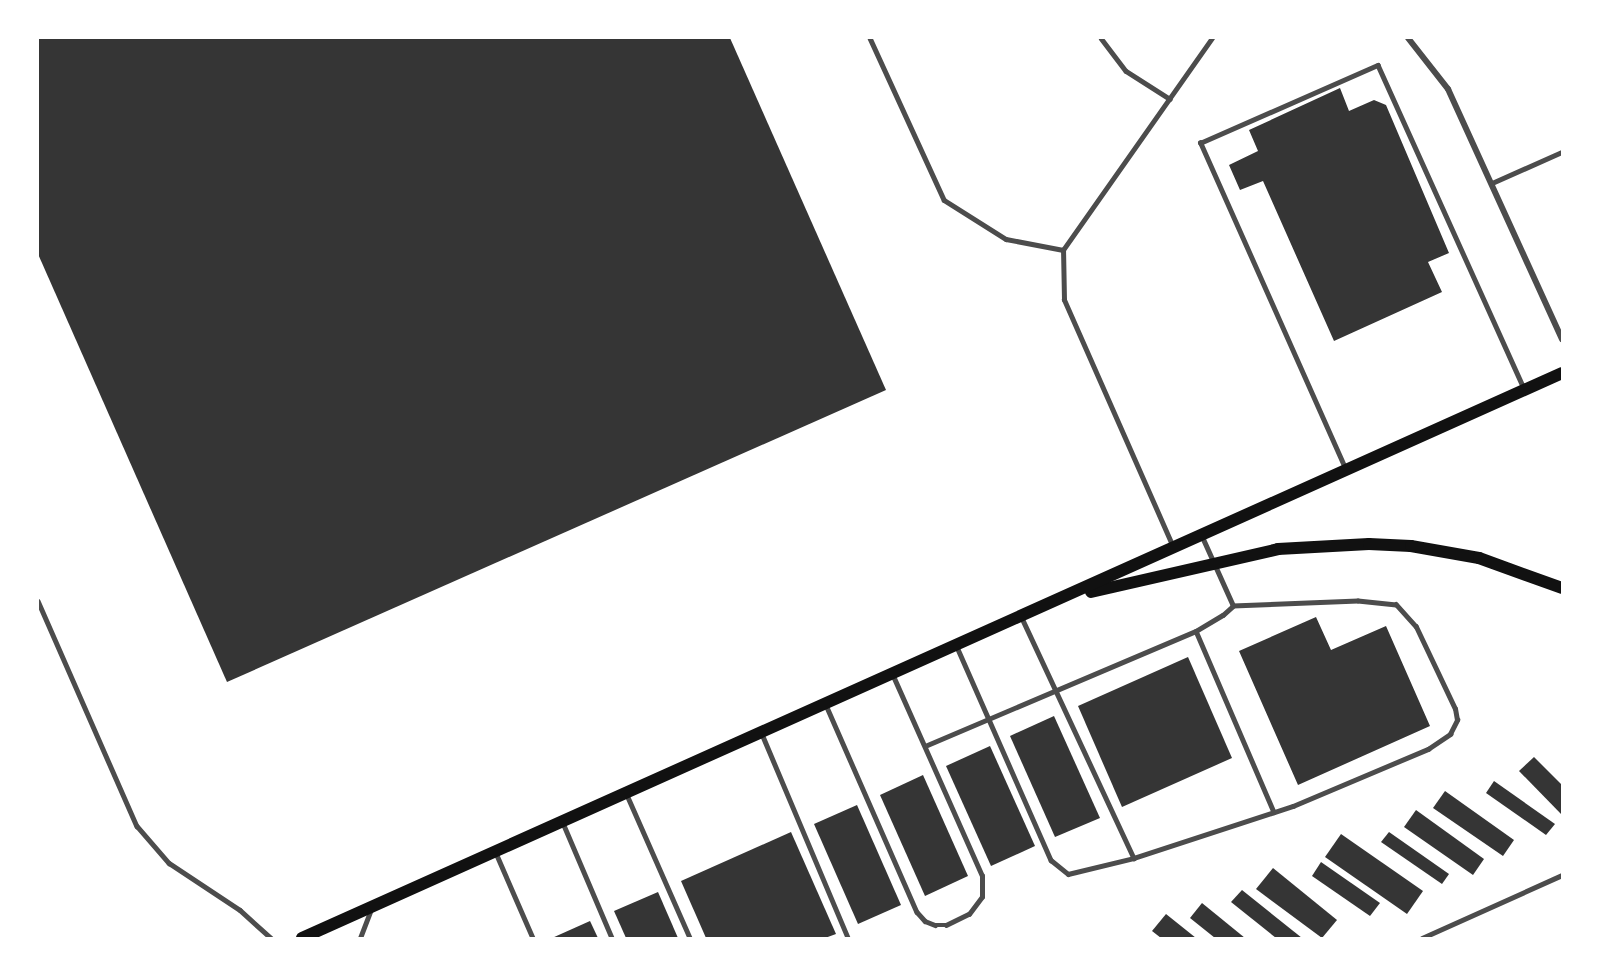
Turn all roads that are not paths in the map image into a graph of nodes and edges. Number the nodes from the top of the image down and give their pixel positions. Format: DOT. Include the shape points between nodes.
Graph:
graph roads {
  1 [pos="870,38"];
  2 [pos="1101,38"];
  3 [pos="1212,38"];
  4 [pos="1408,38"];
  5 [pos="1170,99"];
  6 [pos="1563,152"];
  7 [pos="1492,183"];
  8 [pos="1063,250"];
  9 [pos="1563,339"];
  10 [pos="1563,373"];
  11 [pos="1524,389"];
  12 [pos="1346,469"];
  13 [pos="1201,534"];
  14 [pos="1173,547"];
  15 [pos="1214,564"];
  16 [pos="1563,588"];
  17 [pos="1069,597"];
  18 [pos="38,601"];
  19 [pos="1233,606"];
  20 [pos="1022,618"];
  21 [pos="1196,631"];
  22 [pos="957,647"];
  23 [pos="892,676"];
  24 [pos="1056,690"];
  25 [pos="826,705"];
  26 [pos="989,720"];
  27 [pos="762,734"];
  28 [pos="926,746"];
  29 [pos="627,795"];
  30 [pos="1274,812"];
  31 [pos="563,823"];
  32 [pos="496,853"];
  33 [pos="1134,858"];
  34 [pos="1563,874"];
  35 [pos="371,908"];
  36 [pos="271,939"];
  37 [pos="302,939"];
  38 [pos="360,939"];
  39 [pos="534,939"];
  40 [pos="612,939"];
  41 [pos="690,939"];
  42 [pos="848,939"];
  43 [pos="1422,939"];
  1 -- 8 [label="lane" via="944,200 1006,239"];
  2 -- 5 [label="lane" via="1126,71"];
  3 -- 5 [label="lane"];
  4 -- 7 [label="street" via="1448,89"];
  5 -- 8 [label="lane"];
  6 -- 7 [label="lane"];
  7 -- 9 [label="street"];
  8 -- 14 [label="lane" via="1064,300"];
  10 -- 11 [label="main road"];
  11 -- 12 [label="main road"];
  11 -- 12 [label="lane" via="1378,64 1200,143"];
  12 -- 13 [label="main road"];
  13 -- 14 [label="main road"];
  13 -- 15 [label="lane"];
  14 -- 17 [label="main road"];
  15 -- 16 [label="main road" via="1301,546 1402,545 1479,558"];
  15 -- 17 [label="main road"];
  15 -- 19 [label="lane"];
  17 -- 20 [label="main road"];
  18 -- 36 [label="lane" via="137,826 169,863 240,910"];
  19 -- 21 [label="lane"];
  19 -- 30 [label="lane" via="1358,601 1396,605 1416,627 1457,720 1450,734 1428,749"];
  20 -- 22 [label="main road"];
  20 -- 24 [label="lane"];
  21 -- 24 [label="lane"];
  21 -- 30 [label="lane"];
  22 -- 23 [label="main road"];
  22 -- 26 [label="lane"];
  23 -- 25 [label="main road"];
  23 -- 28 [label="lane"];
  24 -- 26 [label="lane"];
  24 -- 33 [label="lane"];
  25 -- 27 [label="main road"];
  25 -- 28 [label="lane" via="917,912 925,921 946,925 979,906 984,886"];
  26 -- 28 [label="lane"];
  26 -- 33 [label="lane" via="1058,869 1080,873"];
  27 -- 29 [label="main road"];
  27 -- 42 [label="lane"];
  29 -- 31 [label="main road"];
  29 -- 41 [label="lane"];
  30 -- 33 [label="lane"];
  31 -- 32 [label="main road"];
  31 -- 40 [label="lane"];
  32 -- 35 [label="main road"];
  32 -- 39 [label="lane"];
  34 -- 43 [label="lane"];
  35 -- 37 [label="main road"];
  35 -- 38 [label="lane"];
}
